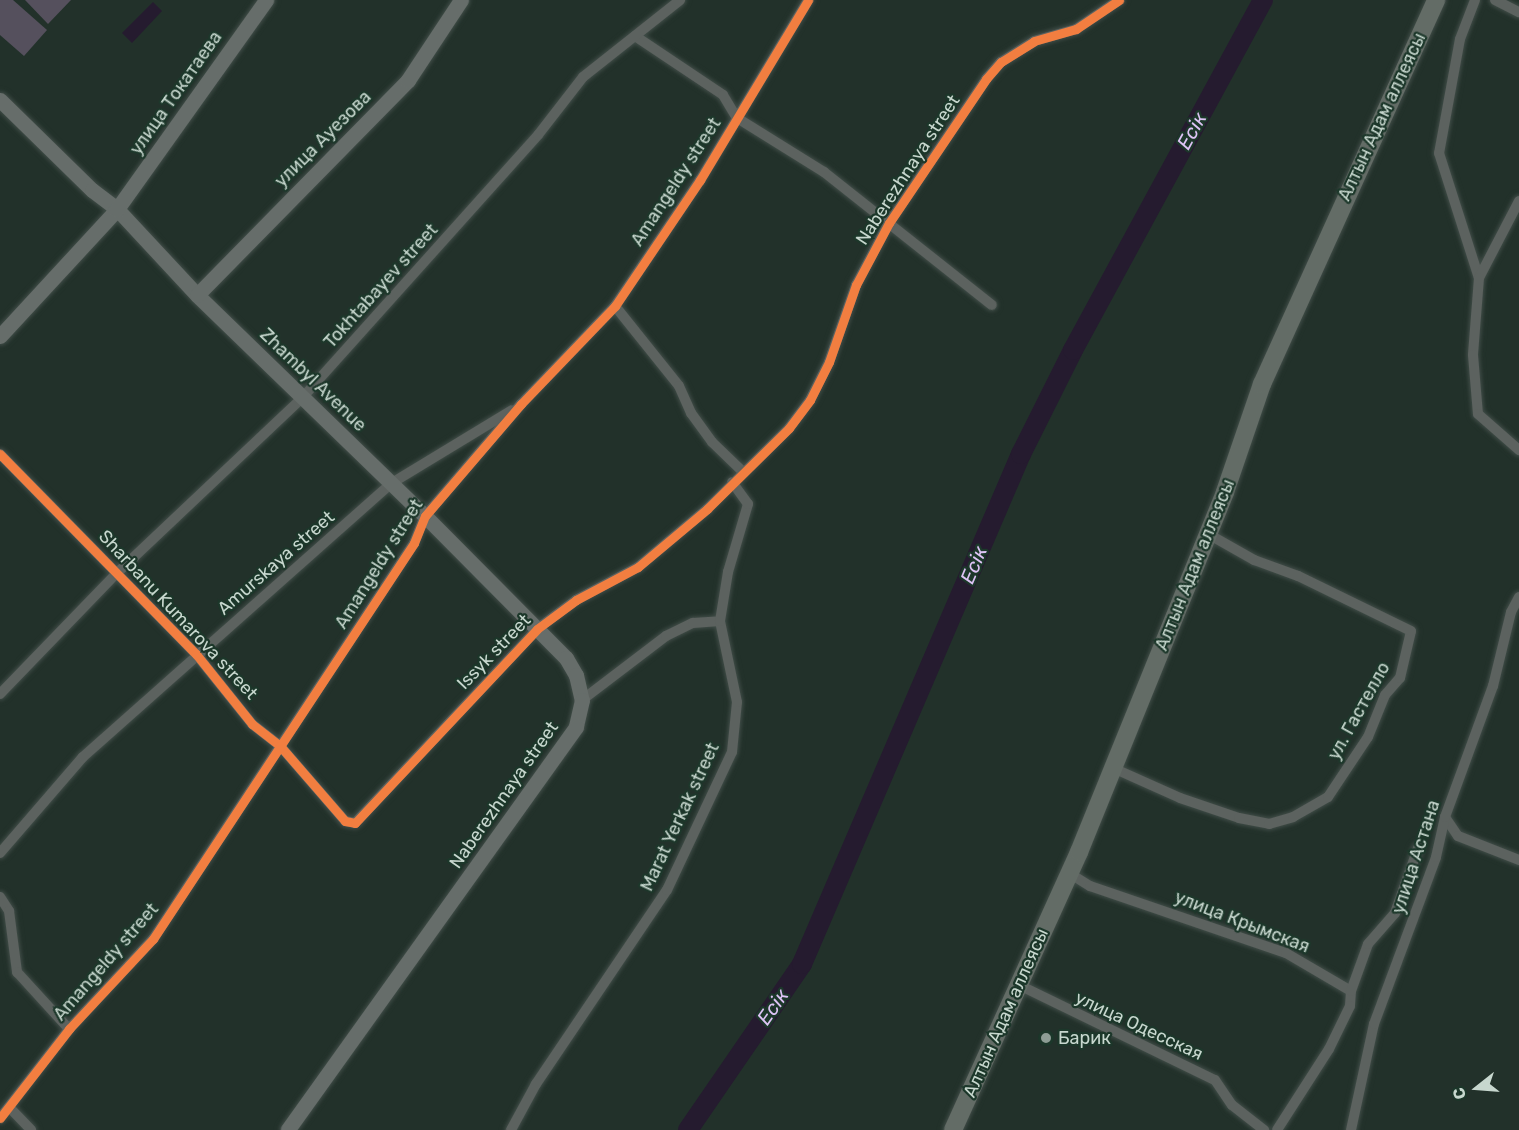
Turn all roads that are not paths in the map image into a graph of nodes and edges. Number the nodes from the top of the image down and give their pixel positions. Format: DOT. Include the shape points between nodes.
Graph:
graph roads {
  1 [pos="266,0"];
  2 [pos="461,0"];
  3 [pos="680,0"];
  4 [pos="808,0"];
  5 [pos="1119,0"];
  6 [pos="1436,0"];
  7 [pos="1475,0"];
  8 [pos="1495,0"];
  9 [pos="1519,12"];
  10 [pos="634,36"];
  11 [pos="2,105"];
  12 [pos="737,118"];
  13 [pos="1519,201"];
  14 [pos="117,209"];
  15 [pos="889,223"];
  16 [pos="1479,278"];
  17 [pos="197,295"];
  18 [pos="992,305"];
  19 [pos="615,306"];
  20 [pos="0,336"];
  21 [pos="303,397"];
  22 [pos="521,404"];
  23 [pos="1519,450"];
  24 [pos="0,454"];
  25 [pos="742,471"];
  26 [pos="732,482"];
  27 [pos="392,483"];
  28 [pos="424,516"];
  29 [pos="1208,534"];
  30 [pos="117,573"];
  31 [pos="1519,597"];
  32 [pos="720,621"];
  33 [pos="537,629"];
  34 [pos="196,654"];
  35 [pos="0,694"];
  36 [pos="582,700"];
  37 [pos="281,747"];
  38 [pos="1113,768"];
  39 [pos="1445,817"];
  40 [pos="355,823"];
  41 [pos="1418,848"];
  42 [pos="0,853"];
  43 [pos="1519,860"];
  44 [pos="1069,873"];
  45 [pos="0,897"];
  46 [pos="1019,985"];
  47 [pos="1351,991"];
  48 [pos="69,1029"];
  49 [pos="9,1107"];
  50 [pos="0,1118"];
  51 [pos="31,1130"];
  52 [pos="288,1130"];
  53 [pos="511,1130"];
  54 [pos="953,1130"];
  55 [pos="1264,1130"];
  56 [pos="1277,1130"];
  57 [pos="1351,1130"];
  1 -- 14 [label="street, улица Токатаева"];
  2 -- 17 [label="street, улица Ауезова" via="408,80"];
  3 -- 10 [label="street, Tokhtabayev street"];
  4 -- 12 [label="street, Amangeldy street"];
  5 -- 15 [label="street, Naberezhnaya street" via="1076,29 1034,40 1001,62"];
  6 -- 29 [label="main road, Алтын Адам аллеясы" via="1262,384"];
  7 -- 16 [label="street" via="1460,39 1439,153"];
  8 -- 9 [label="street"];
  10 -- 12 [label="street" via="723,95"];
  10 -- 21 [label="street, Tokhtabayev street" via="583,77 538,135"];
  11 -- 14 [label="street, Zhambyl Avenue"];
  12 -- 15 [label="street" via="824,172"];
  12 -- 19 [label="street, Amangeldy street"];
  13 -- 16 [label="street"];
  14 -- 17 [label="street, Zhambyl Avenue"];
  14 -- 20 [label="street, улица Токатаева"];
  15 -- 18 [label="street"];
  15 -- 25 [label="street, Naberezhnaya street" via="856,285 829,362 810,400 789,428"];
  16 -- 23 [label="street" via="1473,355 1478,414"];
  17 -- 21 [label="street, Zhambyl Avenue"];
  19 -- 22 [label="street, Amangeldy street"];
  19 -- 25 [label="street" via="679,386 691,413 712,442"];
  21 -- 27 [label="street, Zhambyl Avenue"];
  21 -- 30 [label="street, Tokhtabayev street"];
  22 -- 27 [label="street, Amurskaya street"];
  22 -- 28 [label="street, Amangeldy street"];
  24 -- 30 [label="street, Sharbanu Kumarova street"];
  25 -- 26 [label="street, Naberezhnaya street"];
  26 -- 32 [label="street" via="748,504 728,572"];
  26 -- 33 [label="street, Issyk street" via="707,509 638,567 576,600"];
  27 -- 28 [label="street, Zhambyl Avenue"];
  27 -- 34 [label="street, Amurskaya street"];
  28 -- 33 [label="street, Zhambyl Avenue"];
  28 -- 37 [label="street, Amangeldy street" via="414,543"];
  29 -- 38 [label="main road, Алтын Адам аллеясы"];
  29 -- 38 [label="street, ул. Гастелло" via="1254,560 1298,576 1411,631 1400,678 1385,695 1368,737 1328,797 1293,818 1269,824 1239,818 1180,798"];
  30 -- 34 [label="street, Sharbanu Kumarova street"];
  30 -- 35 [label="street, Tokhtabayev street"];
  31 -- 39 [label="street, улица Астана" via="1511,612 1493,686"];
  32 -- 36 [label="street" via="693,623 666,636"];
  32 -- 53 [label="street, Marat Yerkak street" via="737,702 732,752 667,890 536,1084"];
  33 -- 36 [label="street, Zhambyl Avenue" via="566,658 576,675"];
  33 -- 40 [label="street, Issyk street"];
  34 -- 37 [label="street, Sharbanu Kumarova street" via="252,724"];
  34 -- 42 [label="street, Amurskaya street" via="83,757"];
  36 -- 52 [label="street, Naberezhnaya street" via="576,727"];
  37 -- 40 [label="street, Sharbanu Kumarova street" via="345,821"];
  37 -- 48 [label="street, Amangeldy street" via="153,939"];
  38 -- 44 [label="main road, Алтын Адам аллеясы"];
  39 -- 43 [label="street" via="1458,836"];
  39 -- 57 [label="street, улица Астана" via="1436,857 1374,1024"];
  41 -- 47 [label="street" via="1395,913 1368,944"];
  44 -- 46 [label="main road, Алтын Адам аллеясы"];
  44 -- 47 [label="street, улица Крымская" via="1090,886 1286,952"];
  45 -- 48 [label="street" via="9,911 17,972"];
  46 -- 54 [label="main road, Алтын Адам аллеясы"];
  46 -- 55 [label="street, улица Одесская" via="1215,1080 1232,1105"];
  47 -- 56 [label="street" via="1350,1006 1329,1049"];
  48 -- 49 [label="street, Amangeldy street"];
  49 -- 50 [label="street, Amangeldy street"];
  49 -- 51 [label="street"];
}
